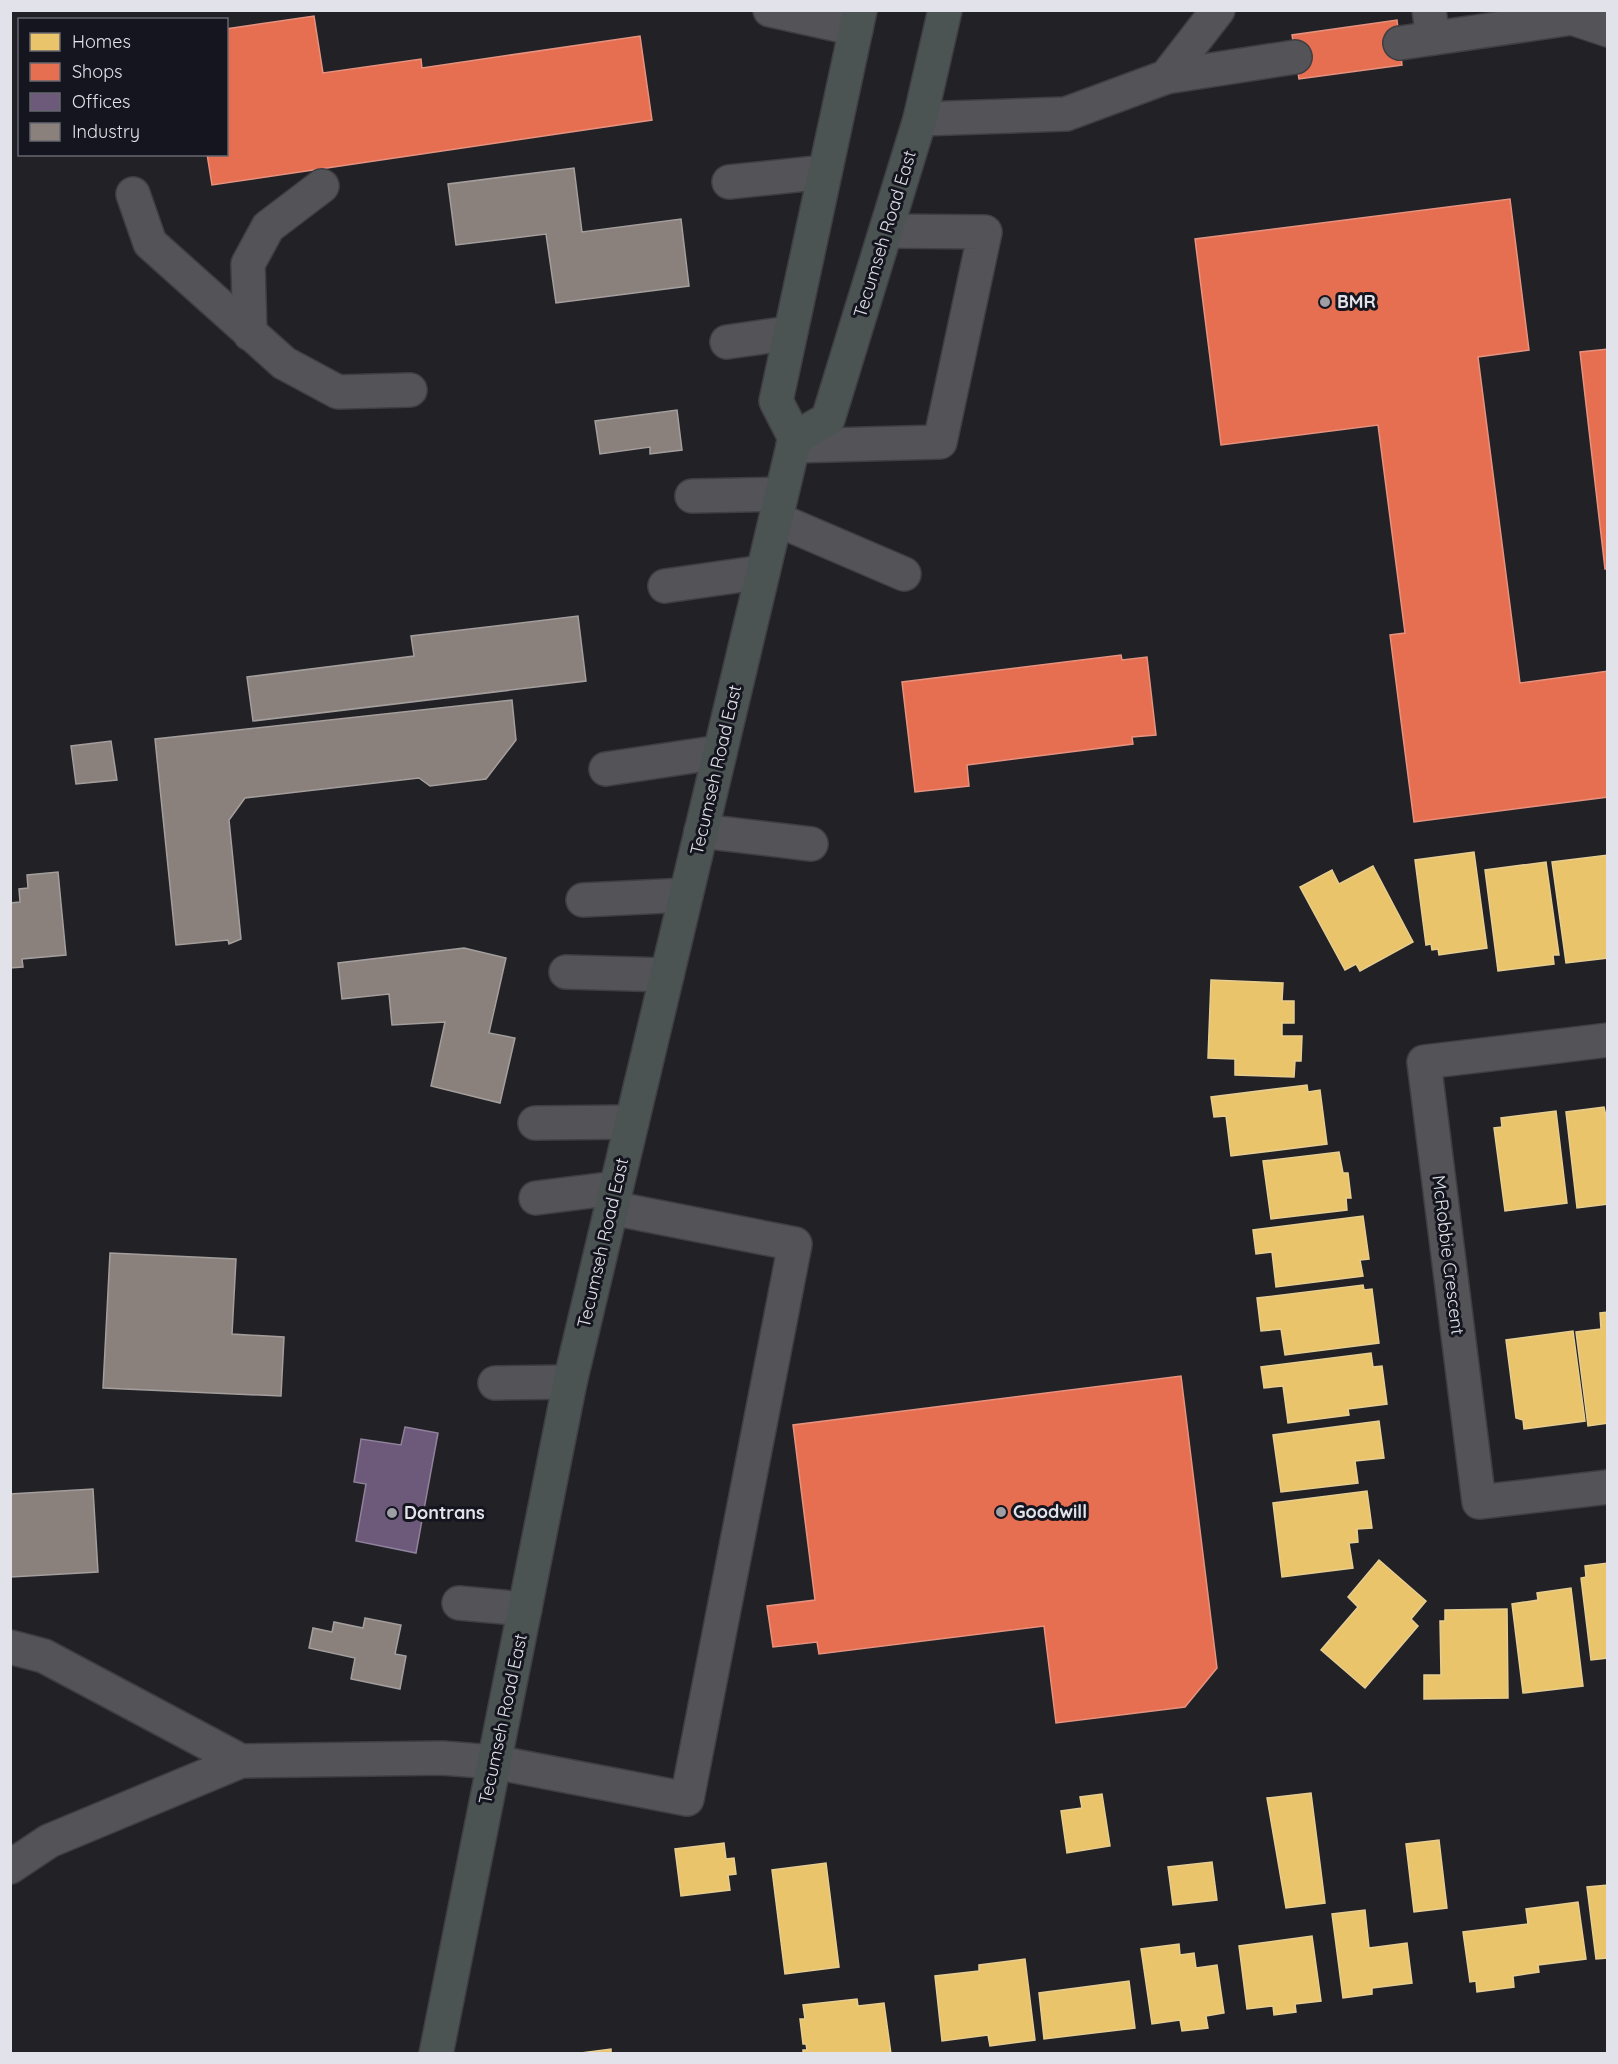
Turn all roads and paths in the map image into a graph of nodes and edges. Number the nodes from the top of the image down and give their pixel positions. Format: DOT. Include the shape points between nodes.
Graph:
graph roads {
  1 [pos="770,10"];
  2 [pos="945,10"];
  3 [pos="1218,10"];
  4 [pos="1571,14"];
  5 [pos="858,20"];
  6 [pos="1431,24"];
  7 [pos="1608,30"];
  8 [pos="1400,43"];
  9 [pos="1295,57"];
  10 [pos="1166,77"];
  11 [pos="920,119"];
  12 [pos="825,172"];
  13 [pos="729,182"];
  14 [pos="322,186"];
  15 [pos="133,194"];
  16 [pos="886,231"];
  17 [pos="790,333"];
  18 [pos="250,334"];
  19 [pos="727,342"];
  20 [pos="410,390"];
  21 [pos="794,442"];
  22 [pos="692,496"];
  23 [pos="778,507"];
  24 [pos="763,572"];
  25 [pos="904,574"];
  26 [pos="665,586"];
  27 [pos="720,752"];
  28 [pos="606,769"];
  29 [pos="701,831"];
  30 [pos="811,844"];
  31 [pos="686,895"];
  32 [pos="583,900"];
  33 [pos="567,972"];
  34 [pos="667,975"];
  35 [pos="1608,1040"];
  36 [pos="632,1122"];
  37 [pos="535,1123"];
  38 [pos="536,1197"];
  39 [pos="614,1198"];
  40 [pos="570,1382"];
  41 [pos="495,1383"];
  42 [pos="1608,1486"];
  43 [pos="459,1603"];
  44 [pos="525,1609"];
  45 [pos="10,1647"];
  46 [pos="241,1761"];
  47 [pos="494,1762"];
  48 [pos="10,1867"];
  49 [pos="436,2054"];
  1 -- 5 [label="street"];
  2 -- 11 [label="main road, Tecumseh Road East"];
  3 -- 10 [label="street"];
  4 -- 6 [label="street"];
  4 -- 7 [label="street"];
  5 -- 12 [label="main road"];
  6 -- 8 [label="street"];
  9 -- 10 [label="street"];
  10 -- 11 [label="street" via="1066,114"];
  11 -- 16 [label="main road, Tecumseh Road East"];
  12 -- 13 [label="street"];
  12 -- 17 [label="main road"];
  14 -- 18 [label="street" via="268,227 248,264"];
  15 -- 18 [label="street" via="150,243"];
  16 -- 21 [label="main road, Tecumseh Road East" via="828,419"];
  16 -- 21 [label="street" via="985,232 940,442"];
  17 -- 19 [label="street"];
  17 -- 21 [label="main road" via="776,400"];
  18 -- 20 [label="street" via="284,363 338,392"];
  21 -- 23 [label="main road, Tecumseh Road East"];
  22 -- 23 [label="street"];
  23 -- 24 [label="main road, Tecumseh Road East"];
  23 -- 25 [label="street"];
  24 -- 26 [label="street"];
  24 -- 27 [label="main road, Tecumseh Road East"];
  27 -- 28 [label="street"];
  27 -- 29 [label="main road, Tecumseh Road East"];
  29 -- 30 [label="street"];
  29 -- 31 [label="main road, Tecumseh Road East"];
  31 -- 32 [label="street"];
  31 -- 34 [label="main road, Tecumseh Road East"];
  33 -- 34 [label="street"];
  34 -- 36 [label="main road, Tecumseh Road East"];
  35 -- 42 [label="street, McRobbie Crescent" via="1424,1062 1479,1502"];
  36 -- 37 [label="street"];
  36 -- 39 [label="main road, Tecumseh Road East"];
  38 -- 39 [label="street"];
  39 -- 40 [label="main road, Tecumseh Road East"];
  39 -- 47 [label="street" via="795,1244 687,1799"];
  40 -- 41 [label="street"];
  40 -- 44 [label="main road, Tecumseh Road East"];
  43 -- 44 [label="street"];
  44 -- 47 [label="main road, Tecumseh Road East"];
  45 -- 46 [label="street" via="44,1656"];
  46 -- 47 [label="street" via="442,1758"];
  46 -- 48 [label="street" via="49,1841"];
  47 -- 49 [label="main road, Tecumseh Road East"];
}
